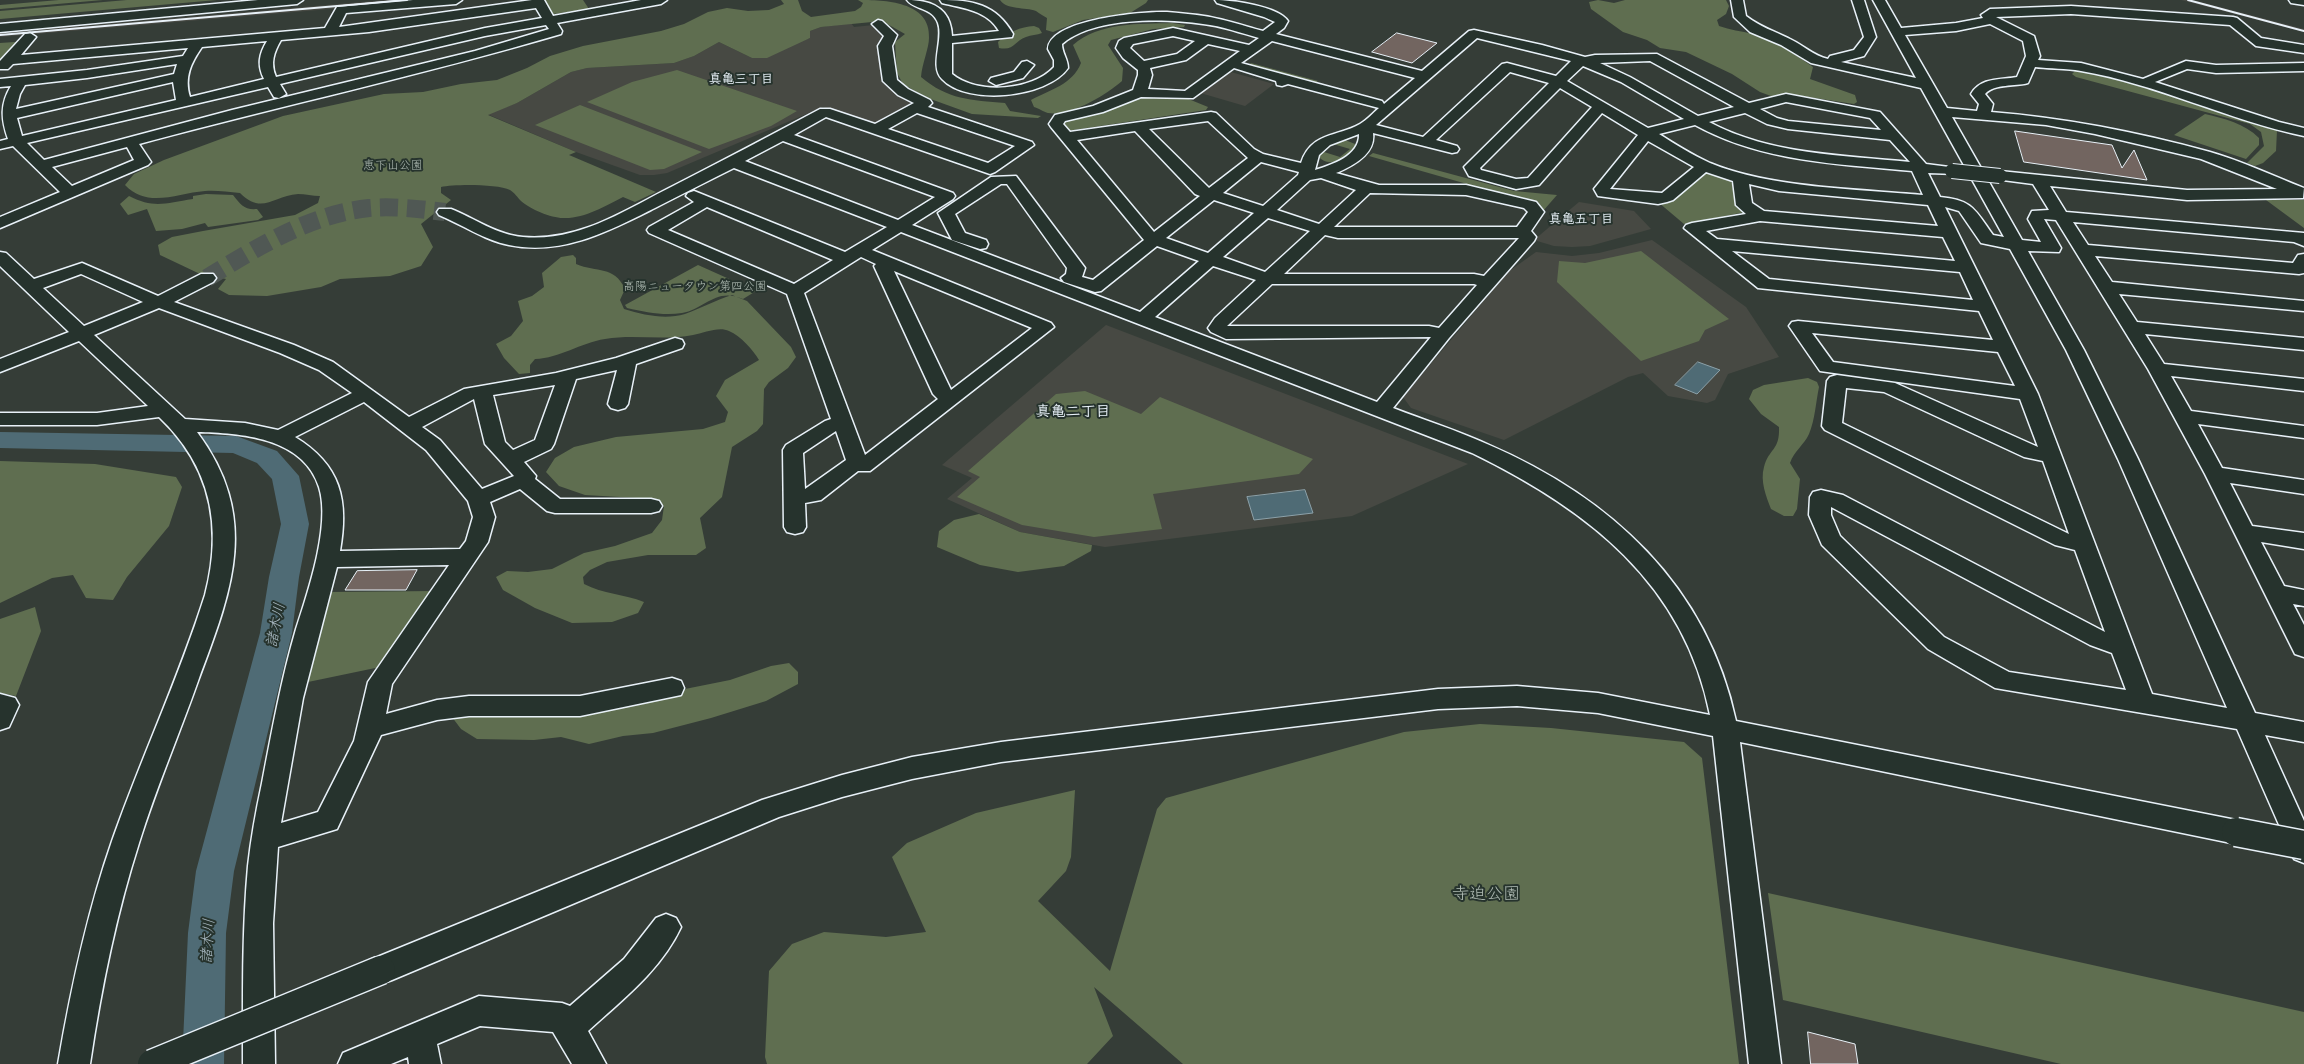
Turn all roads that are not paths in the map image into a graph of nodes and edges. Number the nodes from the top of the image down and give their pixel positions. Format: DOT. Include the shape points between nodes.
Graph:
graph roads {
  1 [pos="297,0"];
  2 [pos="456,0"];
  3 [pos="661,0"];
  4 [pos="913,0"];
  5 [pos="946,0"];
  6 [pos="1225,0"];
  7 [pos="1737,0"];
  8 [pos="1858,0"];
  9 [pos="1866,0"];
  10 [pos="1879,0"];
  11 [pos="2295,0"];
  12 [pos="1242,1"];
  13 [pos="2304,1"];
  14 [pos="538,2"];
  15 [pos="2035,6"];
  16 [pos="549,19"];
  17 [pos="1992,20"];
  18 [pos="878,24"];
  19 [pos="148,27"];
  20 [pos="0,28"];
  21 [pos="370,28"];
  22 [pos="230,29"];
  23 [pos="1899,30"];
  24 [pos="330,31"];
  25 [pos="1870,34"];
  26 [pos="276,36"];
  27 [pos="30,37"];
  28 [pos="1270,37"];
  29 [pos="1207,39"];
  30 [pos="0,40"];
  31 [pos="947,40"];
  32 [pos="222,41"];
  33 [pos="198,43"];
  34 [pos="2304,49"];
  35 [pos="363,50"];
  36 [pos="1251,50"];
  37 [pos="186,59"];
  38 [pos="1835,59"];
  39 [pos="1583,61"];
  40 [pos="2030,63"];
  41 [pos="4,65"];
  42 [pos="1027,65"];
  43 [pos="1143,65"];
  44 [pos="1240,67"];
  45 [pos="2304,67"];
  46 [pos="1424,76"];
  47 [pos="178,77"];
  48 [pos="383,78"];
  49 [pos="21,80"];
  50 [pos="271,81"];
  51 [pos="1558,81"];
  52 [pos="1909,81"];
  53 [pos="0,83"];
  54 [pos="2146,84"];
  55 [pos="1927,85"];
  56 [pos="974,89"];
  57 [pos="1139,93"];
  58 [pos="184,102"];
  59 [pos="284,102"];
  60 [pos="1377,104"];
  61 [pos="1603,107"];
  62 [pos="916,108"];
  63 [pos="1747,108"];
  64 [pos="1943,112"];
  65 [pos="10,115"];
  66 [pos="1983,116"];
  67 [pos="1697,120"];
  68 [pos="1139,127"];
  69 [pos="1365,127"];
  70 [pos="877,129"];
  71 [pos="2304,132"];
  72 [pos="1647,133"];
  73 [pos="782,135"];
  74 [pos="1893,136"];
  75 [pos="1067,137"];
  76 [pos="1334,138"];
  77 [pos="16,141"];
  78 [pos="131,142"];
  79 [pos="1426,142"];
  80 [pos="0,145"];
  81 [pos="1363,146"];
  82 [pos="1452,149"];
  83 [pos="1258,157"];
  84 [pos="732,162"];
  85 [pos="1342,164"];
  86 [pos="43,165"];
  87 [pos="1704,166"];
  88 [pos="1918,168"];
  89 [pos="1311,169"];
  90 [pos="1740,178"];
  91 [pos="2039,181"];
  92 [pos="1367,188"];
  93 [pos="678,190"];
  94 [pos="70,193"];
  95 [pos="2303,193"];
  96 [pos="1210,195"];
  97 [pos="1934,200"];
  98 [pos="707,201"];
  99 [pos="445,212"];
  100 [pos="1264,212"];
  101 [pos="1760,216"];
  102 [pos="2062,216"];
  103 [pos="0,223"];
  104 [pos="900,226"];
  105 [pos="1322,230"];
  106 [pos="1522,232"];
  107 [pos="1948,232"];
  108 [pos="1155,240"];
  109 [pos="2304,241"];
  110 [pos="1714,244"];
  111 [pos="2017,245"];
  112 [pos="2082,250"];
  113 [pos="853,255"];
  114 [pos="0,257"];
  115 [pos="1210,259"];
  116 [pos="2304,259"];
  117 [pos="885,262"];
  118 [pos="1966,268"];
  119 [pos="207,278"];
  120 [pos="1073,279"];
  121 [pos="1269,279"];
  122 [pos="1488,282"];
  123 [pos="32,286"];
  124 [pos="2106,286"];
  125 [pos="795,291"];
  126 [pos="159,302"];
  127 [pos="1984,306"];
  128 [pos="2304,306"];
  129 [pos="1013,314"];
  130 [pos="1143,318"];
  131 [pos="2131,326"];
  132 [pos="83,333"];
  133 [pos="1442,334"];
  134 [pos="1026,341"];
  135 [pos="675,344"];
  136 [pos="2304,344"];
  137 [pos="2004,347"];
  138 [pos="626,361"];
  139 [pos="0,366"];
  140 [pos="2158,369"];
  141 [pos="566,375"];
  142 [pos="2304,385"];
  143 [pos="482,391"];
  144 [pos="366,394"];
  145 [pos="2028,394"];
  146 [pos="950,399"];
  147 [pos="618,404"];
  148 [pos="1381,410"];
  149 [pos="2184,416"];
  150 [pos="0,418"];
  151 [pos="176,422"];
  152 [pos="843,422"];
  153 [pos="408,426"];
  154 [pos="2304,432"];
  155 [pos="282,438"];
  156 [pos="2052,457"];
  157 [pos="510,460"];
  158 [pos="857,462"];
  159 [pos="2215,474"];
  160 [pos="522,480"];
  161 [pos="2304,487"];
  162 [pos="795,498"];
  163 [pos="478,499"];
  164 [pos="651,506"];
  165 [pos="795,527"];
  166 [pos="2244,532"];
  167 [pos="2304,541"];
  168 [pos="2084,544"];
  169 [pos="467,557"];
  170 [pos="326,559"];
  171 [pos="2276,593"];
  172 [pos="2304,598"];
  173 [pos="2123,647"];
  174 [pos="2304,648"];
  175 [pos="672,688"];
  176 [pos="2143,702"];
  177 [pos="0,704"];
  178 [pos="0,720"];
  179 [pos="2246,721"];
  180 [pos="370,728"];
  181 [pos="1725,729"];
  182 [pos="2304,732"];
  183 [pos="265,839"];
  184 [pos="2304,845"];
  185 [pos="2304,852"];
  186 [pos="666,927"];
  187 [pos="568,1028"];
  188 [pos="423,1050"];
  189 [pos="74,1064"];
  190 [pos="152,1064"];
  191 [pos="259,1064"];
  192 [pos="354,1064"];
  193 [pos="590,1064"];
  194 [pos="1764,1064"];
  1 -- 20 [label="street"];
  2 -- 24 [label="street" via="341,10"];
  3 -- 16 [label="street"];
  4 -- 31 [label="street" via="939,14 945,22"];
  5 -- 31 [label="street" via="992,13 1007,34"];
  6 -- 28 [label="street" via="1282,21"];
  7 -- 52 [label="street" via="1740,17 1755,29 1786,42 1816,60"];
  8 -- 25 [label="street" via="1865,26"];
  9 -- 23 [label="street"];
  10 -- 23 [label="street"];
  11 -- 13 [label="street"];
  12 -- 28 [label="street" via="1278,12 1293,23"];
  14 -- 16 [label="street"];
  14 -- 21 [label="street"];
  15 -- 17 [label="street" via="1990,13 1988,15"];
  15 -- 34 [label="street" via="2234,21 2261,43"];
  16 -- 35 [label="street"];
  16 -- 48 [label="street" via="556,31 479,54"];
  17 -- 23 [label="street" via="1956,27"];
  17 -- 40 [label="street" via="2029,39 2033,56"];
  18 -- 62 [label="street" via="891,35 885,46 890,81 903,92 926,103"];
  19 -- 27 [label="street"];
  21 -- 24 [label="street"];
  21 -- 35 [label="street"];
  22 -- 32 [label="street"];
  23 -- 25 [label="street"];
  23 -- 52 [label="street"];
  23 -- 55 [label="street"];
  24 -- 26 [label="street"];
  25 -- 38 [label="street" via="1863,50"];
  26 -- 32 [label="street"];
  26 -- 50 [label="street" via="266,55 264,66"];
  27 -- 30 [label="street"];
  27 -- 41 [label="street"];
  28 -- 36 [label="street"];
  28 -- 46 [label="street"];
  28 -- 56 [label="street" via="1187,18 1166,16 1100,22 1060,37 1055,49 1061,60 1061,68 1053,77 1041,84 1010,90"];
  29 -- 36 [label="street"];
  29 -- 43 [label="street" via="1180,57"];
  29 -- 43 [label="street" via="1173,32 1124,44 1125,51"];
  31 -- 56 [label="street" via="944,73 953,82"];
  32 -- 33 [label="street"];
  33 -- 37 [label="street"];
  33 -- 41 [label="street"];
  35 -- 48 [label="street"];
  35 -- 50 [label="street"];
  36 -- 57 [label="street" via="1188,95"];
  37 -- 47 [label="street"];
  37 -- 49 [label="street" via="87,74"];
  39 -- 46 [label="street" via="1544,49 1474,34"];
  39 -- 51 [label="street" via="1577,63"];
  39 -- 63 [label="street" via="1652,56"];
  39 -- 67 [label="street" via="1627,81"];
  40 -- 54 [label="street" via="2081,68"];
  40 -- 66 [label="street" via="2023,80 1999,82 1981,90 1978,94 1986,104"];
  42 -- 56 [label="street" via="1025,72 1015,77 983,83"];
  43 -- 57 [label="street" via="1146,78"];
  44 -- 60 [label="street" via="1284,81"];
  45 -- 54 [label="street" via="2216,69 2186,65 2151,79"];
  46 -- 69 [label="street"];
  47 -- 58 [label="street"];
  47 -- 65 [label="street"];
  48 -- 59 [label="street"];
  49 -- 53 [label="street"];
  49 -- 65 [label="street" via="13,94"];
  50 -- 58 [label="street"];
  50 -- 59 [label="street"];
  51 -- 61 [label="street"];
  51 -- 61 [label="street" via="1472,167 1474,173 1516,184 1533,182 1595,111"];
  51 -- 79 [label="street" via="1507,67"];
  52 -- 55 [label="street"];
  54 -- 71 [label="street" via="2276,126"];
  55 -- 64 [label="street"];
  57 -- 75 [label="street" via="1100,109 1060,118 1056,124"];
  58 -- 77 [label="street"];
  59 -- 78 [label="street"];
  61 -- 72 [label="street"];
  62 -- 70 [label="street"];
  62 -- 70 [label="street" via="1027,146 990,169"];
  63 -- 67 [label="street"];
  63 -- 74 [label="street" via="1772,121 1788,125"];
  63 -- 74 [label="street" via="1786,98 1875,115"];
  64 -- 66 [label="street"];
  64 -- 111 [label="street"];
  65 -- 77 [label="street"];
  66 -- 95 [label="street" via="2072,125 2206,156"];
  67 -- 72 [label="street"];
  67 -- 88 [label="street" via="1726,136 1773,150"];
  68 -- 75 [label="street"];
  68 -- 83 [label="street" via="1211,116 1249,152"];
  68 -- 96 [label="street" via="1201,191"];
  69 -- 76 [label="street"];
  69 -- 79 [label="street"];
  69 -- 81 [label="street" via="1366,140"];
  70 -- 73 [label="street" via="825,112"];
  72 -- 87 [label="street"];
  72 -- 87 [label="street" via="1602,189 1604,193 1658,199 1667,197"];
  73 -- 84 [label="street"];
  73 -- 104 [label="street" via="947,196"];
  74 -- 88 [label="street" via="1918,162"];
  75 -- 108 [label="street" via="1144,233"];
  76 -- 81 [label="street" via="1357,142"];
  76 -- 89 [label="street" via="1325,142"];
  77 -- 80 [label="street"];
  77 -- 86 [label="street"];
  78 -- 86 [label="street"];
  78 -- 94 [label="street" via="143,162"];
  79 -- 82 [label="street"];
  81 -- 85 [label="street" via="1357,154"];
  83 -- 89 [label="street"];
  83 -- 96 [label="street"];
  84 -- 93 [label="street"];
  84 -- 104 [label="street"];
  85 -- 89 [label="street"];
  85 -- 89 [label="street"];
  86 -- 94 [label="street"];
  87 -- 90 [label="street"];
  88 -- 91 [label="street, bridge"];
  88 -- 97 [label="street"];
  89 -- 92 [label="street"];
  89 -- 100 [label="street"];
  90 -- 97 [label="street" via="1779,186"];
  90 -- 101 [label="street" via="1744,205"];
  91 -- 95 [label="street" via="2187,195"];
  91 -- 102 [label="street"];
  92 -- 105 [label="street"];
  92 -- 106 [label="street" via="1466,190 1530,205 1536,212"];
  93 -- 98 [label="street"];
  93 -- 99 [label="street" via="599,230 557,242 525,243 496,236"];
  94 -- 103 [label="street"];
  96 -- 100 [label="street"];
  96 -- 108 [label="street"];
  97 -- 107 [label="street"];
  97 -- 111 [label="street" via="1965,208 1987,239"];
  98 -- 113 [label="street"];
  98 -- 125 [label="street" via="655,230"];
  100 -- 105 [label="street"];
  100 -- 115 [label="street"];
  101 -- 107 [label="street"];
  101 -- 110 [label="street" via="1692,228"];
  102 -- 109 [label="street" via="2299,237"];
  102 -- 111 [label="street" via="2038,214 2036,218 2053,248"];
  102 -- 112 [label="street"];
  104 -- 113 [label="street"];
  104 -- 130 [label="street"];
  105 -- 106 [label="street" via="1338,233"];
  105 -- 121 [label="street"];
  106 -- 122 [label="street" via="1528,237"];
  107 -- 118 [label="street"];
  108 -- 115 [label="street"];
  108 -- 120 [label="street" via="1095,287"];
  110 -- 118 [label="street"];
  110 -- 127 [label="street" via="1764,284"];
  111 -- 179 [label="street" via="2075,350 2115,431"];
  112 -- 116 [label="street" via="2299,269"];
  112 -- 124 [label="street"];
  113 -- 117 [label="street"];
  113 -- 125 [label="street"];
  114 -- 123 [label="street"];
  115 -- 121 [label="street"];
  115 -- 130 [label="street"];
  117 -- 129 [label="street"];
  117 -- 146 [label="street" via="883,266 944,394"];
  118 -- 127 [label="street"];
  119 -- 126 [label="street"];
  120 -- 120 [label="street" via="1076,268 1011,179 997,180 946,213 958,236"];
  121 -- 122 [label="street" via="1474,279"];
  121 -- 133 [label="street" via="1217,328 1226,333 1429,331"];
  122 -- 133 [label="street"];
  123 -- 126 [label="street" via="82,268"];
  123 -- 132 [label="street"];
  124 -- 128 [label="street"];
  124 -- 131 [label="street"];
  125 -- 152 [label="street"];
  126 -- 132 [label="street"];
  126 -- 144 [label="street" via="326,366"];
  127 -- 137 [label="street"];
  129 -- 134 [label="street" via="1012,318 1020,336"];
  129 -- 134 [label="street" via="1045,327"];
  130 -- 148 [label="street"];
  131 -- 136 [label="street"];
  131 -- 140 [label="street"];
  132 -- 139 [label="street"];
  132 -- 151 [label="street"];
  133 -- 148 [label="street"];
  134 -- 146 [label="street"];
  135 -- 138 [label="street"];
  137 -- 145 [label="street"];
  137 -- 145 [label="street" via="1798,326 1827,367"];
  138 -- 141 [label="street"];
  138 -- 147 [label="street"];
  140 -- 142 [label="street"];
  140 -- 149 [label="street"];
  141 -- 143 [label="street"];
  141 -- 157 [label="street" via="544,444"];
  143 -- 153 [label="street" via="471,393"];
  143 -- 157 [label="street" via="495,444"];
  144 -- 153 [label="street"];
  144 -- 155 [label="street" via="292,429"];
  145 -- 156 [label="street"];
  146 -- 158 [label="street" via="863,466"];
  148 -- 181 [label="street" via="1479,448 1522,468 1568,495 1618,534 1652,569 1680,605 1706,659"];
  149 -- 154 [label="street"];
  149 -- 159 [label="street"];
  150 -- 151 [label="street"];
  151 -- 155 [label="street" via="232,427"];
  151 -- 189 [label="street" via="202,452 212,472 222,507 224,559 216,600 136,812 102,916 82,1008"];
  152 -- 158 [label="street"];
  152 -- 162 [label="street" via="832,425 793,450"];
  153 -- 163 [label="street" via="433,445"];
  155 -- 170 [label="street" via="301,448 319,465 331,487 335,514"];
  156 -- 168 [label="street"];
  156 -- 168 [label="street" via="2030,452 1888,387 1837,381 1832,426 2063,540"];
  157 -- 160 [label="street" via="526,476"];
  158 -- 162 [label="street" via="813,495"];
  159 -- 161 [label="street"];
  159 -- 166 [label="street"];
  160 -- 163 [label="street"];
  160 -- 164 [label="street" via="555,506"];
  162 -- 165 [label="street"];
  163 -- 169 [label="street" via="484,517 477,542"];
  166 -- 167 [label="street"];
  166 -- 171 [label="street"];
  168 -- 173 [label="street"];
  169 -- 170 [label="street"];
  169 -- 180 [label="street" via="380,682"];
  170 -- 183 [label="street" via="288,702"];
  171 -- 172 [label="street"];
  171 -- 174 [label="street"];
  173 -- 176 [label="street"];
  173 -- 176 [label="street" via="2098,639 1835,500 1821,497 1820,515 1830,540 1936,644 2004,681"];
  175 -- 180 [label="street" via="580,706 521,704 437,710"];
  176 -- 179 [label="street"];
  177 -- 178 [label="street" via="6,705"];
  179 -- 182 [label="street"];
  179 -- 185 [label="street"];
  180 -- 183 [label="street" via="367,741 327,821"];
  181 -- 184 [label="street, bridge"];
  181 -- 190 [label="street, bridge" via="1598,703 1517,696 1438,699 1001,752 912,768 772,808"];
  181 -- 194 [label="street"];
  183 -- 191 [label="street" via="258,960"];
  186 -- 187 [label="street" via="635,970"];
  187 -- 188 [label="street" via="562,1018 479,1010"];
  187 -- 193 [label="street"];
  188 -- 192 [label="street"];
}
